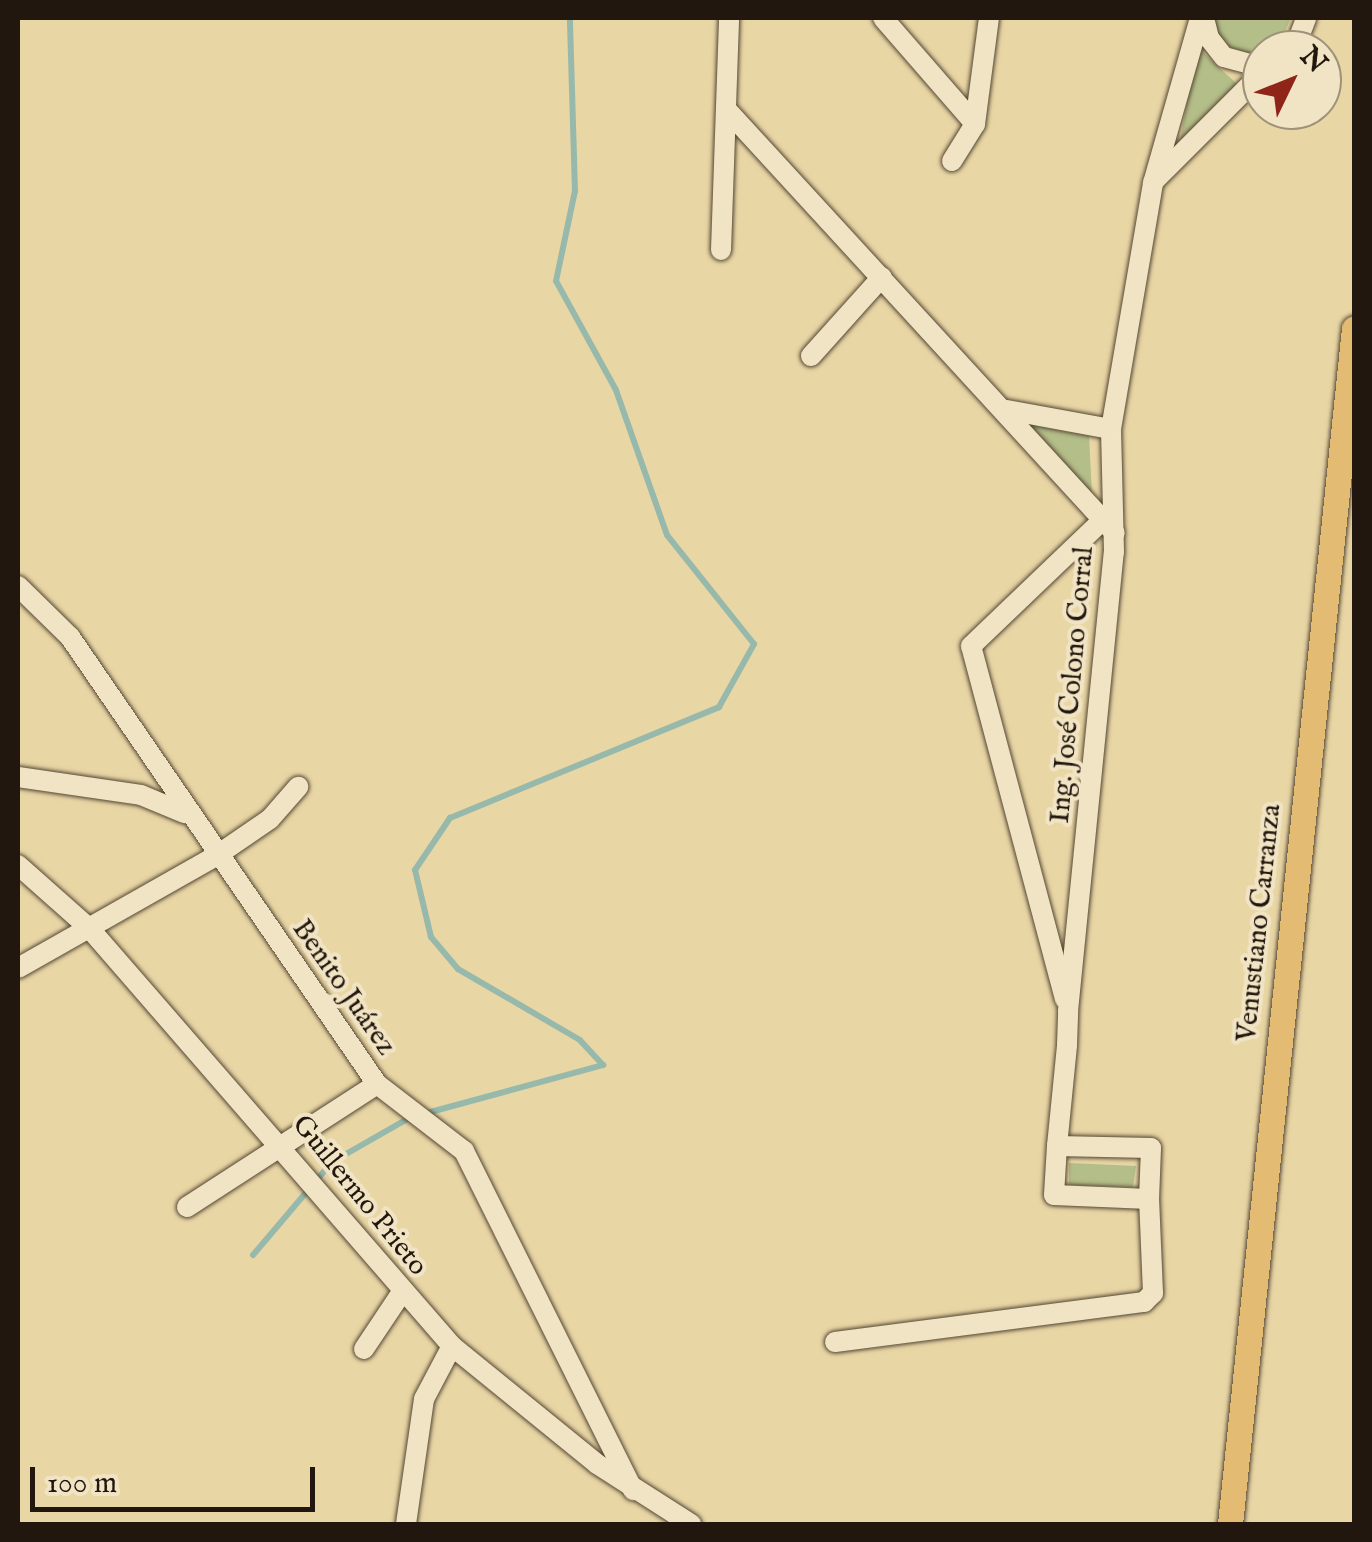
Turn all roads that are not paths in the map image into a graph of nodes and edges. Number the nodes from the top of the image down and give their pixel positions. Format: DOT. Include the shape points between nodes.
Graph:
graph roads {
  1 [pos="729,18"];
  2 [pos="883,18"];
  3 [pos="989,18"];
  4 [pos="1202,18"];
  5 [pos="1242,63"];
  6 [pos="1242,91"];
  7 [pos="726,109"];
  8 [pos="975,124"];
  9 [pos="952,161"];
  10 [pos="1153,182"];
  11 [pos="720,250"];
  12 [pos="882,277"];
  13 [pos="1354,328"];
  14 [pos="811,356"];
  15 [pos="1007,410"];
  16 [pos="1111,429"];
  17 [pos="1109,527"];
  18 [pos="18,586"];
  19 [pos="18,777"];
  20 [pos="298,787"];
  21 [pos="186,814"];
  22 [pos="216,856"];
  23 [pos="18,865"];
  24 [pos="90,930"];
  25 [pos="18,968"];
  26 [pos="1068,1011"];
  27 [pos="377,1084"];
  28 [pos="284,1146"];
  29 [pos="1056,1146"];
  30 [pos="1149,1199"];
  31 [pos="188,1207"];
  32 [pos="402,1292"];
  33 [pos="835,1342"];
  34 [pos="452,1346"];
  35 [pos="364,1349"];
  36 [pos="633,1490"];
  37 [pos="406,1524"];
  38 [pos="691,1524"];
  39 [pos="1230,1524"];
  1 -- 7 [label="street"];
  2 -- 8 [label="street"];
  3 -- 8 [label="street"];
  4 -- 5 [label="street" via="1224,57"];
  4 -- 10 [label="street, Ing. José Colono Corral"];
  6 -- 10 [label="street"];
  7 -- 11 [label="street"];
  7 -- 12 [label="street"];
  8 -- 9 [label="street"];
  10 -- 16 [label="street, Ing. José Colono Corral"];
  12 -- 14 [label="street"];
  12 -- 15 [label="street"];
  13 -- 39 [label="main road, Venustiano Carranza"];
  15 -- 16 [label="street"];
  15 -- 17 [label="street"];
  16 -- 17 [label="street, Ing. José Colono Corral"];
  17 -- 26 [label="street, Ing. José Colono Corral"];
  17 -- 26 [label="street" via="971,646"];
  18 -- 21 [label="street, Benito Juárez" via="70,638"];
  19 -- 21 [label="street" via="141,794"];
  20 -- 22 [label="street" via="270,818"];
  21 -- 22 [label="street, Benito Juárez"];
  22 -- 24 [label="street"];
  22 -- 27 [label="street, Benito Juárez"];
  23 -- 24 [label="street, Guillermo Prieto"];
  24 -- 25 [label="street"];
  24 -- 28 [label="street, Guillermo Prieto"];
  26 -- 29 [label="street, Ing. José Colono Corral"];
  27 -- 28 [label="street"];
  27 -- 36 [label="street, Benito Juárez" via="464,1151"];
  28 -- 31 [label="street"];
  28 -- 32 [label="street, Guillermo Prieto"];
  29 -- 30 [label="street, Ing. José Colono Corral" via="1054,1195"];
  29 -- 30 [label="street" via="1151,1148"];
  30 -- 33 [label="street" via="1153,1293 1144,1302"];
  32 -- 34 [label="street, Guillermo Prieto"];
  32 -- 35 [label="street"];
  34 -- 36 [label="street, Guillermo Prieto"];
  34 -- 37 [label="street" via="424,1399"];
  36 -- 38 [label="street, Guillermo Prieto"];
}
